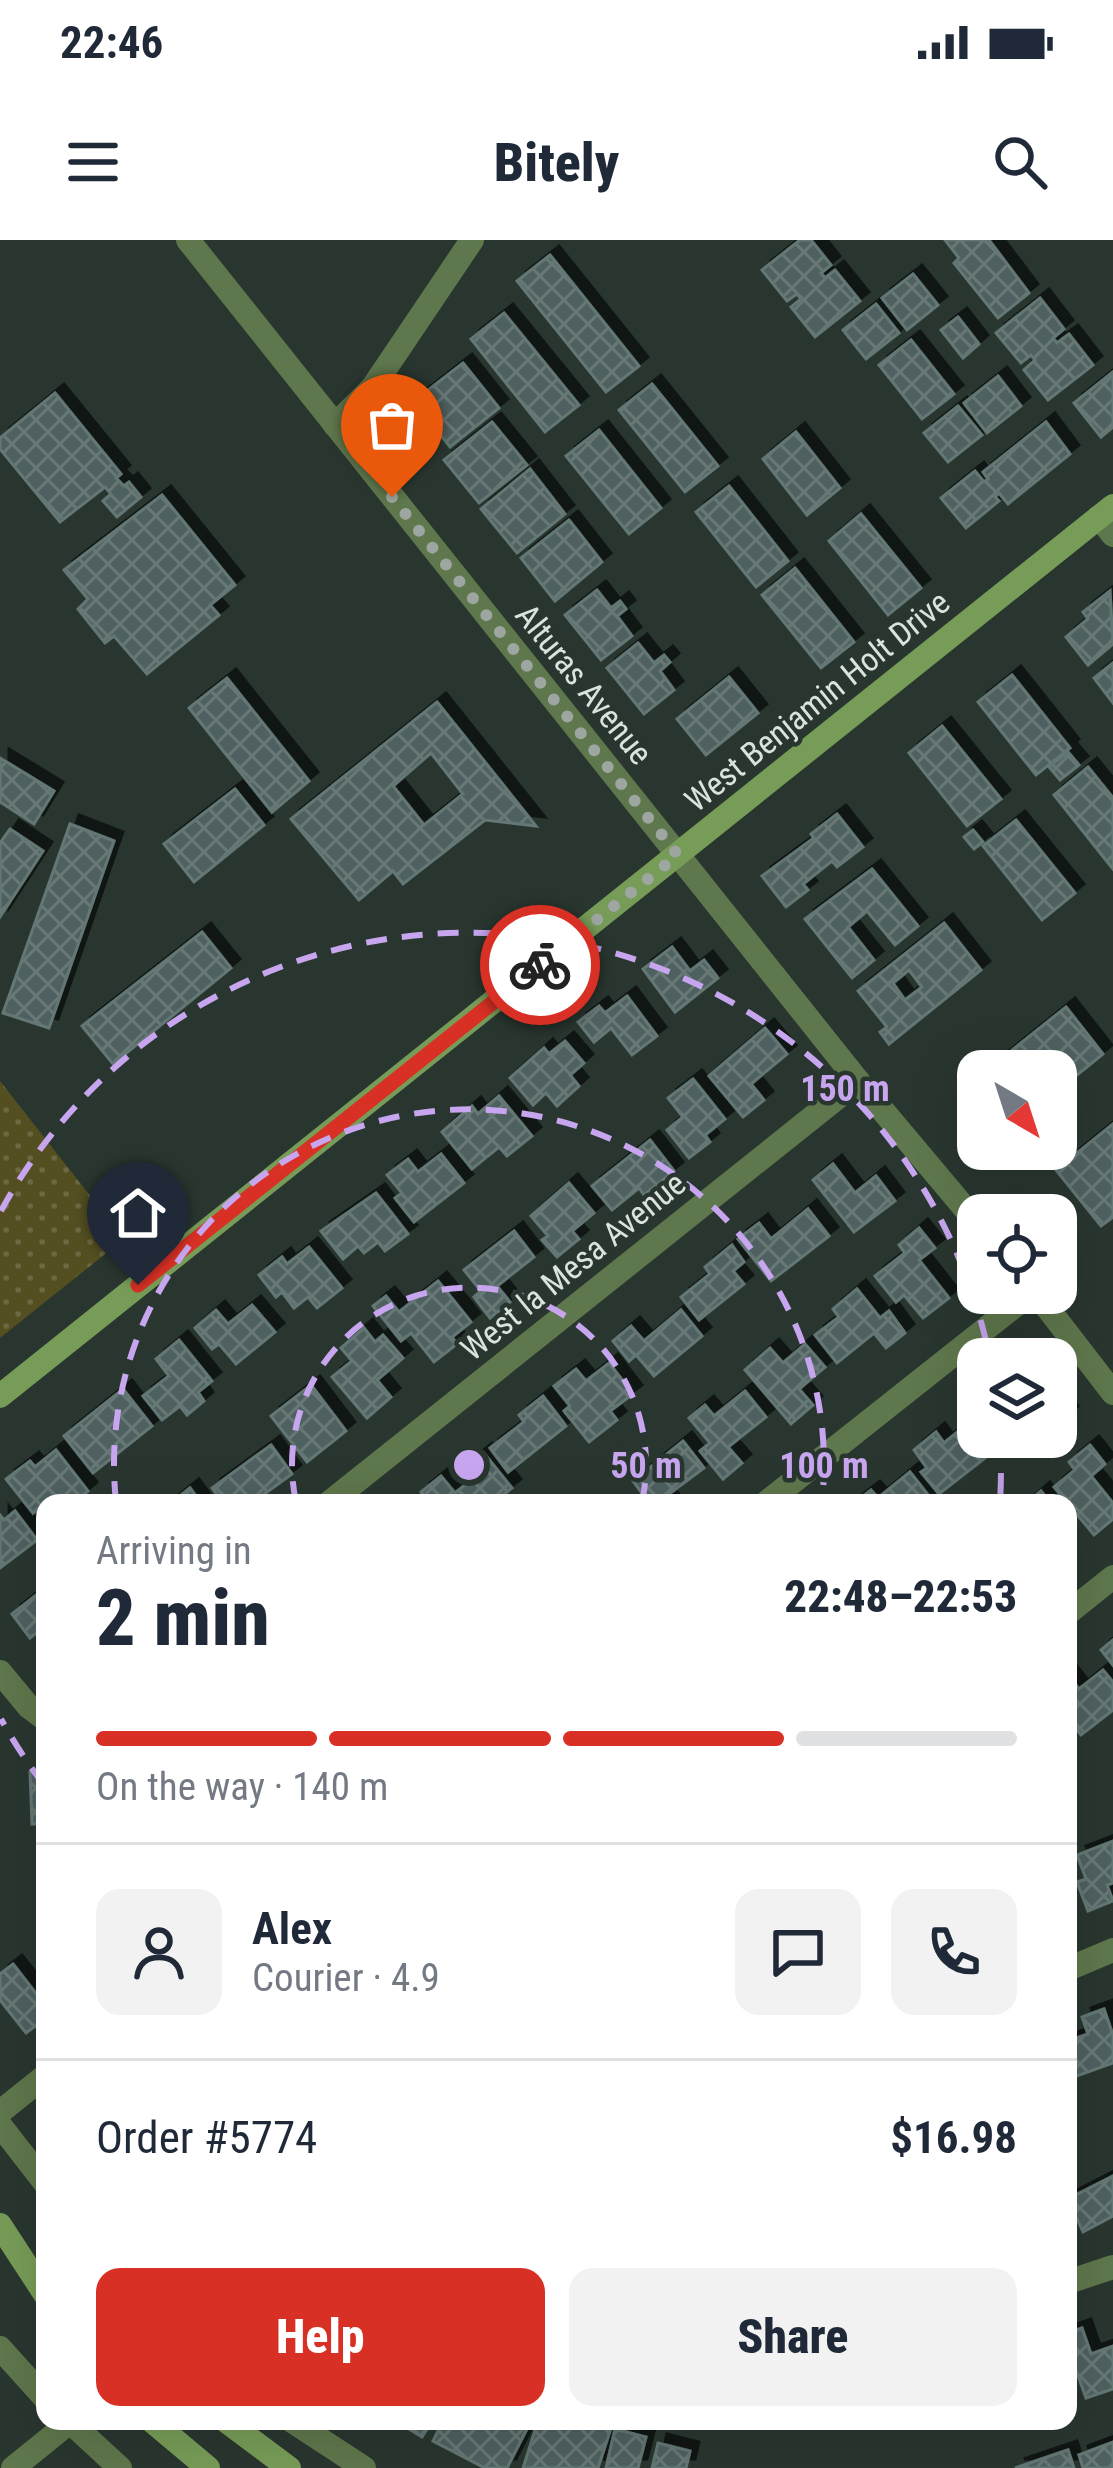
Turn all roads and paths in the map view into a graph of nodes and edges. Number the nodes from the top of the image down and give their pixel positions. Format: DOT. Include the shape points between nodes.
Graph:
graph roads {
  1 [pos="188,240"];
  2 [pos="472,240"];
  3 [pos="335,425"];
  4 [pos="1108,519"];
  5 [pos="678,855"];
  6 [pos="858,1081"];
  7 [pos="957,1199"];
  8 [pos="1007,1314"];
  9 [pos="1051,1314"];
  10 [pos="1113,1393"];
  11 [pos="0,1396"];
  12 [pos="340,1494"];
  13 [pos="777,1494"];
  14 [pos="1113,1577"];
  15 [pos="1077,1606"];
  16 [pos="0,1672"];
  17 [pos="36,1713"];
  18 [pos="1113,1950"];
  19 [pos="1077,1965"];
  20 [pos="36,2083"];
  21 [pos="0,2112"];
  22 [pos="0,2126"];
  23 [pos="36,2172"];
  24 [pos="7,2234"];
  25 [pos="36,2258"];
  26 [pos="1113,2267"];
  27 [pos="1077,2279"];
  28 [pos="36,2280"];
  29 [pos="0,2348"];
  30 [pos="36,2388"];
  31 [pos="59,2430"];
  32 [pos="80,2430"];
  33 [pos="163,2430"];
  34 [pos="238,2430"];
  35 [pos="306,2430"];
  36 [pos="13,2468"];
  37 [pos="120,2468"];
  38 [pos="208,2468"];
  39 [pos="289,2468"];
  40 [pos="364,2468"];
  1 -- 3 [label="street, Alturas Avenue"];
  2 -- 3 [label="street" via="374,386"];
  3 -- 5 [label="street, Alturas Avenue"];
  4 -- 5 [label="main road, West Benjamin Holt Drive"];
  5 -- 6 [label="street, Alturas Avenue"];
  5 -- 11 [label="main road, West Benjamin Holt Drive"];
  6 -- 7 [label="street, Alturas Avenue"];
  6 -- 12 [label="street, West la Mesa Avenue"];
  8 -- 13 [label="street"];
  9 -- 10 [label="street"];
  14 -- 15 [label="street"];
  16 -- 17 [label="street"];
  18 -- 19 [label="street"];
  20 -- 21 [label="street"];
  22 -- 23 [label="street"];
  24 -- 25 [label="main road"];
  24 -- 28 [label="main road"];
  26 -- 27 [label="street"];
  29 -- 30 [label="street"];
  31 -- 36 [label="street"];
  32 -- 37 [label="street"];
  33 -- 38 [label="main road"];
  34 -- 39 [label="main road"];
  35 -- 40 [label="street"];
}
